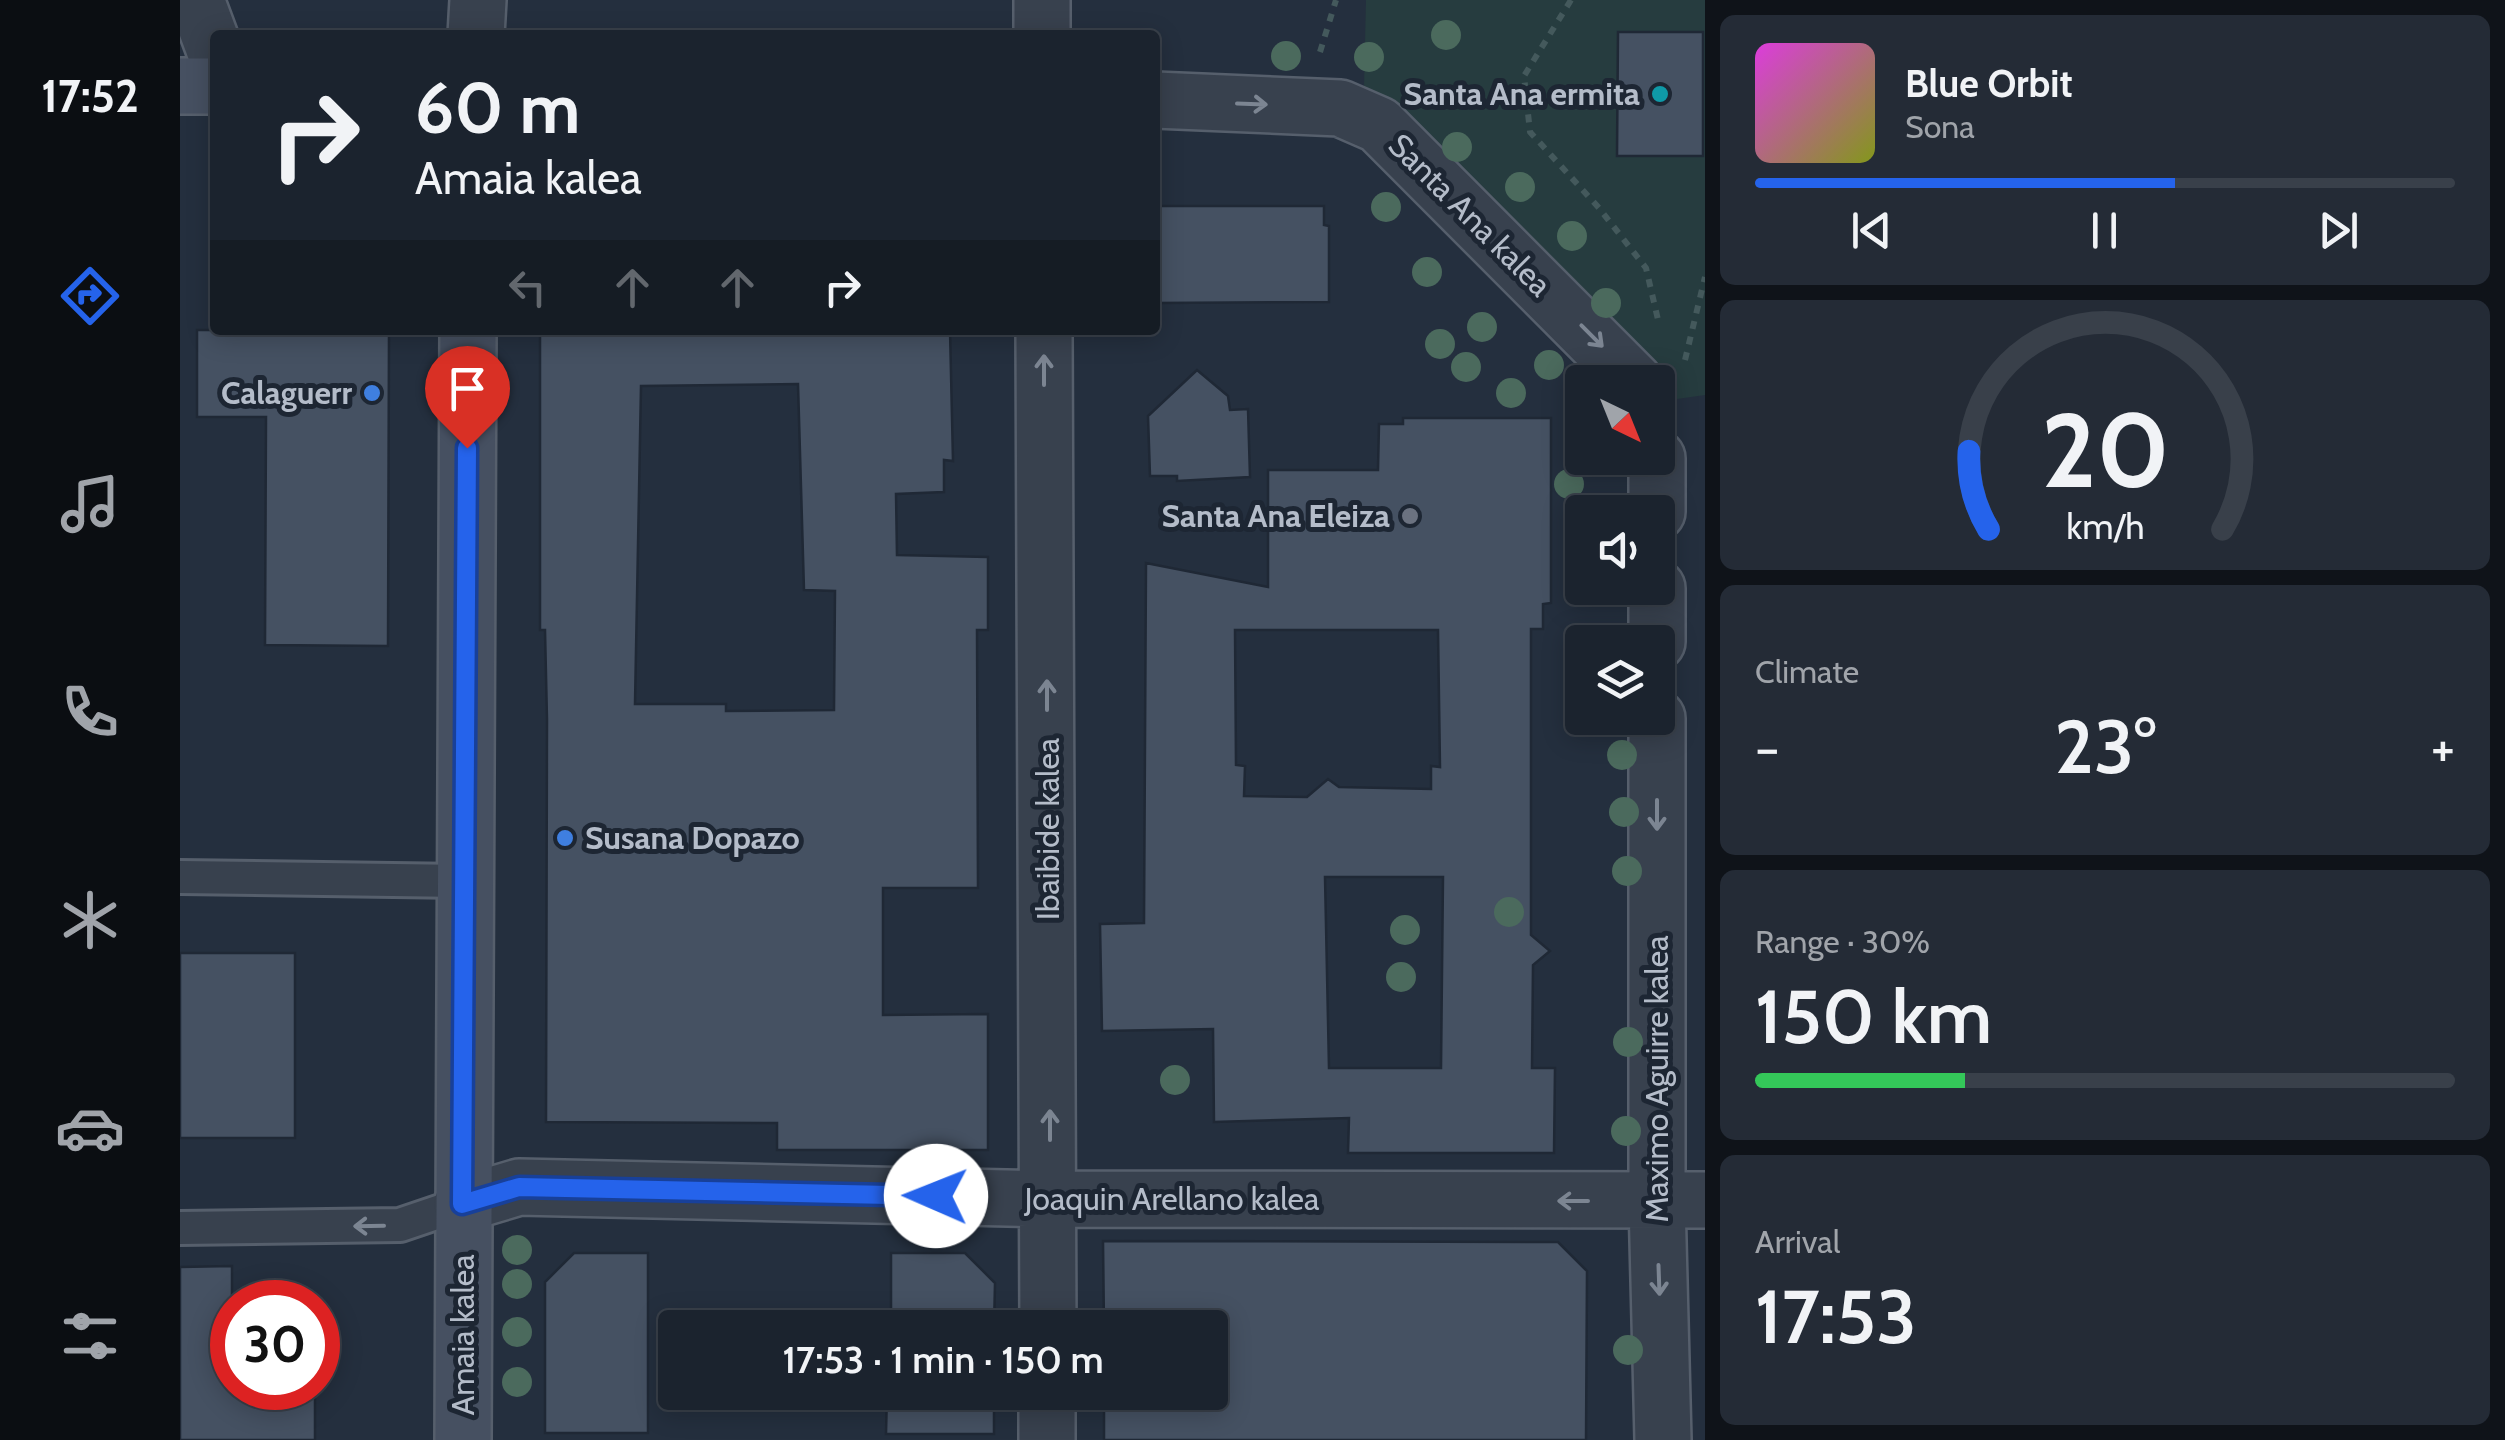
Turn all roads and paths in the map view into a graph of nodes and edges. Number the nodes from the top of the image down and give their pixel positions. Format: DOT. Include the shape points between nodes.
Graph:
graph roads {
  1 [pos="196,0"];
  2 [pos="478,0"];
  3 [pos="1042,0"];
  4 [pos="1571,0"];
  5 [pos="476,30"];
  6 [pos="1042,30"];
  7 [pos="210,37"];
  8 [pos="180,86"];
  9 [pos="210,86"];
  10 [pos="1160,100"];
  11 [pos="1705,277"];
  12 [pos="468,335"];
  13 [pos="1044,335"];
  14 [pos="1657,365"];
  15 [pos="1660,365"];
  16 [pos="1661,365"];
  17 [pos="1658,735"];
  18 [pos="180,877"];
  19 [pos="463,881"];
  20 [pos="1050,1199"];
  21 [pos="1681,1201"];
  22 [pos="462,1204"];
  23 [pos="180,1228"];
  24 [pos="1048,1310"];
  25 [pos="1047,1410"];
  26 [pos="462,1440"];
  27 [pos="1046,1440"];
  28 [pos="1663,1440"];
  1 -- 7 [label="street"];
  2 -- 5 [label="street"];
  3 -- 6 [label="street"];
  4 -- 15 [label="path" via="1524,76 1530,132 1646,268"];
  8 -- 9 [label="street"];
  10 -- 14 [label="street, Santa Ana kalea, one-way" via="1340,108 1379,124"];
  11 -- 16 [label="path"];
  12 -- 19 [label="street, Amaia kalea"];
  20 -- 13 [label="street, Ibaibide kalea, one-way"];
  17 -- 21 [label="street, Maximo Aguirre kalea, one-way"];
  18 -- 19 [label="lane"];
  19 -- 22 [label="street, Amaia kalea"];
  21 -- 20 [label="street, Joaquin Arellano kalea, one-way"];
  20 -- 22 [label="street, Joaquin Arellano kalea" via="519,1187"];
  20 -- 24 [label="street, Ibaibide kalea"];
  21 -- 28 [label="street, Maximo Aguirre kalea, one-way"];
  22 -- 23 [label="lane, one-way" via="400,1226"];
  22 -- 26 [label="street, Amaia kalea"];
  25 -- 27 [label="street"];
}
